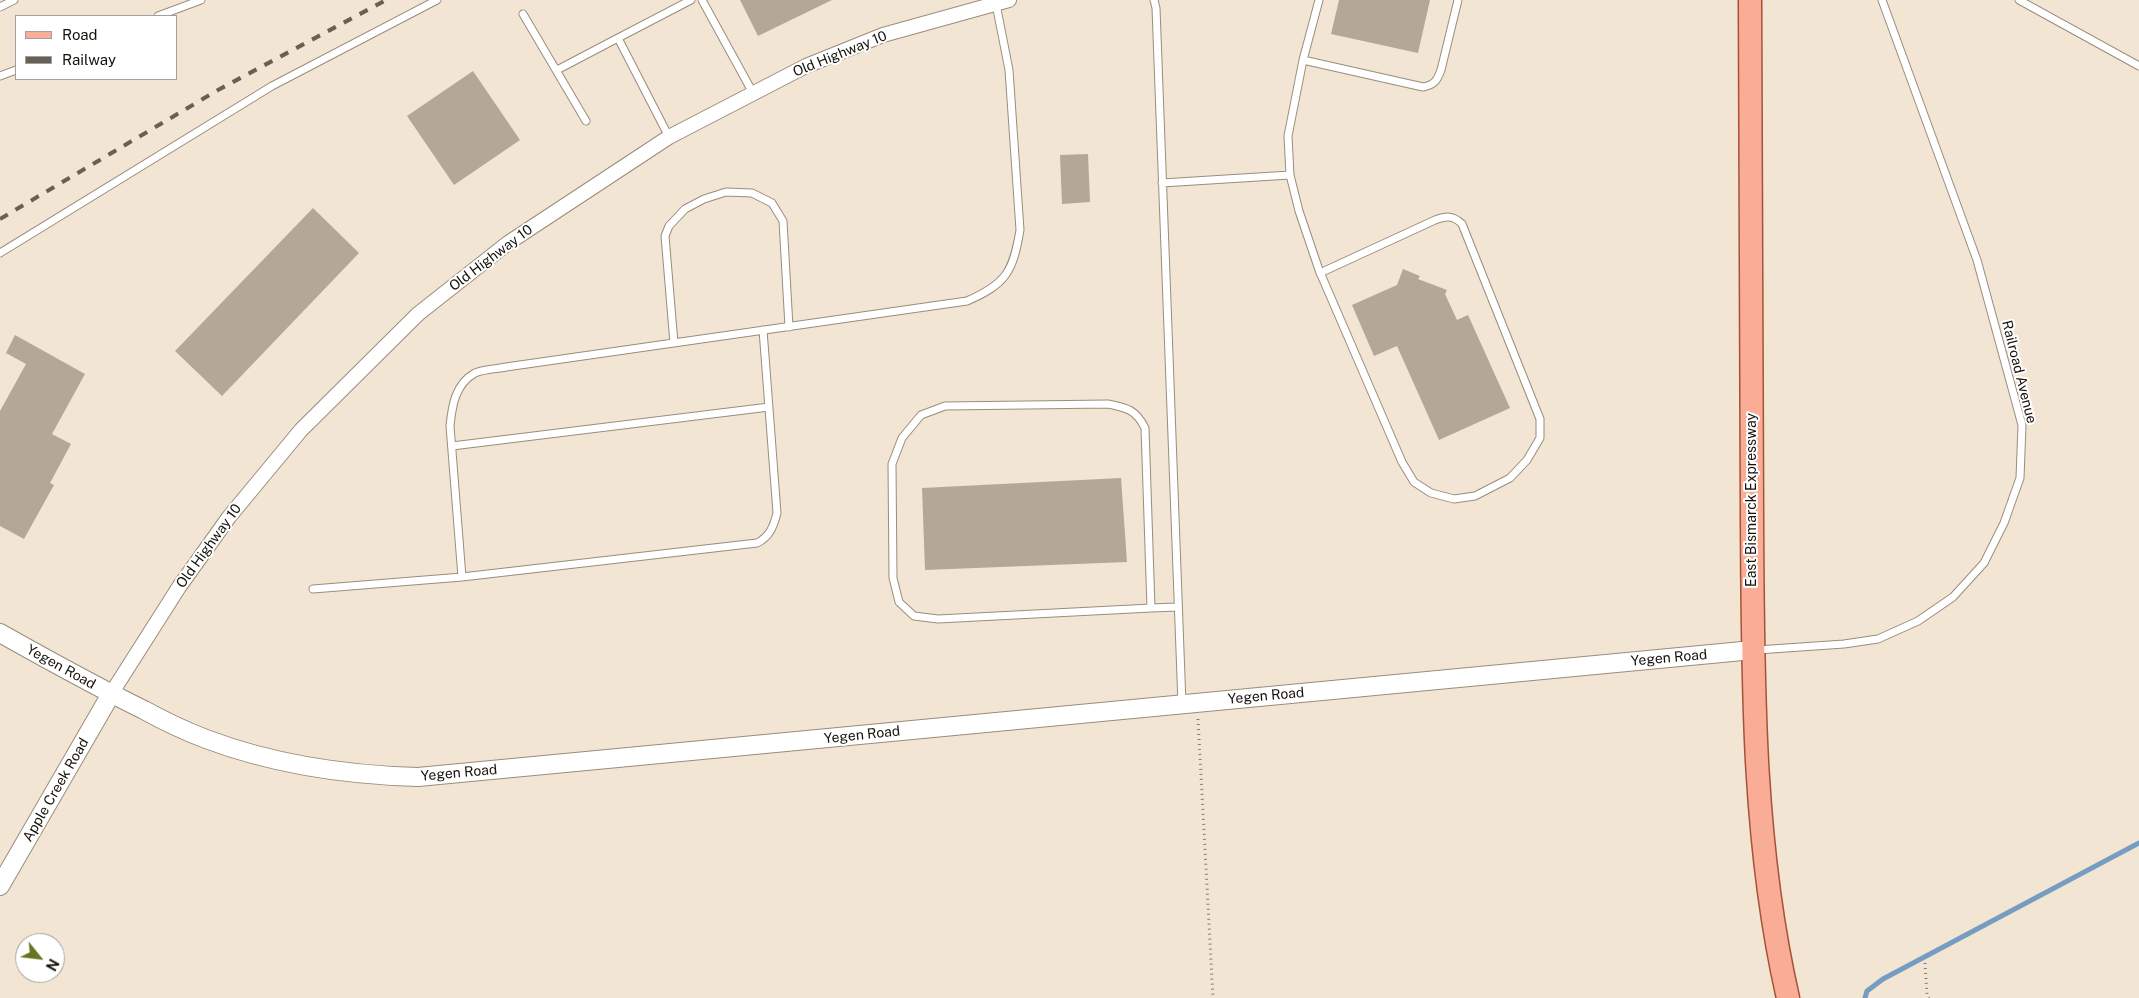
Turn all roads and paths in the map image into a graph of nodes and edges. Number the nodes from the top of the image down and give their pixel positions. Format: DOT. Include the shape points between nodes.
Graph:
graph roads {
  1 [pos="14,0"];
  2 [pos="201,0"];
  3 [pos="437,0"];
  4 [pos="691,0"];
  5 [pos="702,0"];
  6 [pos="1154,0"];
  7 [pos="1319,0"];
  8 [pos="1458,0"];
  9 [pos="1750,0"];
  10 [pos="1882,0"];
  11 [pos="2019,0"];
  12 [pos="1002,2"];
  13 [pos="0,7"];
  14 [pos="523,14"];
  15 [pos="161,15"];
  16 [pos="618,38"];
  17 [pos="1303,60"];
  18 [pos="2139,66"];
  19 [pos="15,70"];
  20 [pos="557,70"];
  21 [pos="0,76"];
  22 [pos="753,93"];
  23 [pos="586,121"];
  24 [pos="669,137"];
  25 [pos="1290,175"];
  26 [pos="1162,183"];
  27 [pos="0,253"];
  28 [pos="1320,273"];
  29 [pos="789,327"];
  30 [pos="763,330"];
  31 [pos="674,343"];
  32 [pos="769,407"];
  33 [pos="452,446"];
  34 [pos="462,577"];
  35 [pos="314,589"];
  36 [pos="1178,607"];
  37 [pos="1151,608"];
  38 [pos="0,634"];
  39 [pos="1753,650"];
  40 [pos="111,694"];
  41 [pos="1189,703"];
  42 [pos="0,886"];
  43 [pos="1925,963"];
  44 [pos="1213,998"];
  45 [pos="1788,998"];
  46 [pos="1928,998"];
  1 -- 13 [label="lane"];
  2 -- 15 [label="lane"];
  3 -- 27 [label="lane" via="272,86"];
  4 -- 16 [label="lane"];
  5 -- 22 [label="lane"];
  6 -- 26 [label="lane"];
  7 -- 17 [label="lane"];
  8 -- 17 [label="lane" via="1438,80 1432,85 1423,87"];
  9 -- 39 [label="main road, East Bismarck Expressway"];
  10 -- 39 [label="lane, Railroad Avenue" via="1977,260 2022,425 2020,478 2004,523 1984,563 1953,596 1918,621 1878,639"];
  11 -- 18 [label="lane"];
  12 -- 22 [label="street, Old Highway 10" via="883,36 806,66"];
  12 -- 29 [label="lane" via="1020,230 1016,254 1004,279 990,291 967,301"];
  14 -- 20 [label="lane"];
  16 -- 20 [label="lane"];
  16 -- 24 [label="lane"];
  17 -- 25 [label="lane" via="1288,136"];
  19 -- 21 [label="lane"];
  20 -- 23 [label="lane"];
  22 -- 24 [label="street, Old Highway 10"];
  24 -- 40 [label="street, Old Highway 10" via="501,249 418,314 308,423 229,516 179,586"];
  25 -- 26 [label="lane"];
  25 -- 28 [label="lane"];
  26 -- 36 [label="lane"];
  28 -- 28 [label="lane" via="1402,462 1414,482 1431,493 1454,499 1475,496 1510,478 1527,460 1540,438 1540,419 1462,224 1452,217 1443,217"];
  29 -- 30 [label="lane"];
  29 -- 31 [label="lane" via="783,222 772,203 752,193 726,192 685,209 669,226 665,236"];
  30 -- 31 [label="lane"];
  30 -- 32 [label="lane"];
  31 -- 33 [label="lane" via="476,373 457,391 450,426"];
  32 -- 33 [label="lane"];
  32 -- 34 [label="lane" via="777,512 769,534 757,543"];
  33 -- 34 [label="lane"];
  34 -- 35 [label="lane"];
  36 -- 37 [label="lane"];
  36 -- 41 [label="lane"];
  37 -- 37 [label="lane" via="938,619 914,616 899,602 893,578 892,464 902,438 921,415 945,406 1108,404 1125,407 1138,415 1145,428"];
  38 -- 40 [label="street, Yegen Road"];
  39 -- 41 [label="street, Yegen Road"];
  39 -- 45 [label="main road, East Bismarck Expressway" via="1763,837 1772,912"];
  40 -- 41 [label="street, Yegen Road" via="188,732 266,758 362,774 418,777"];
  40 -- 42 [label="street, Apple Creek Road"];
  41 -- 44 [label="path"];
  43 -- 46 [label="path"];
}
